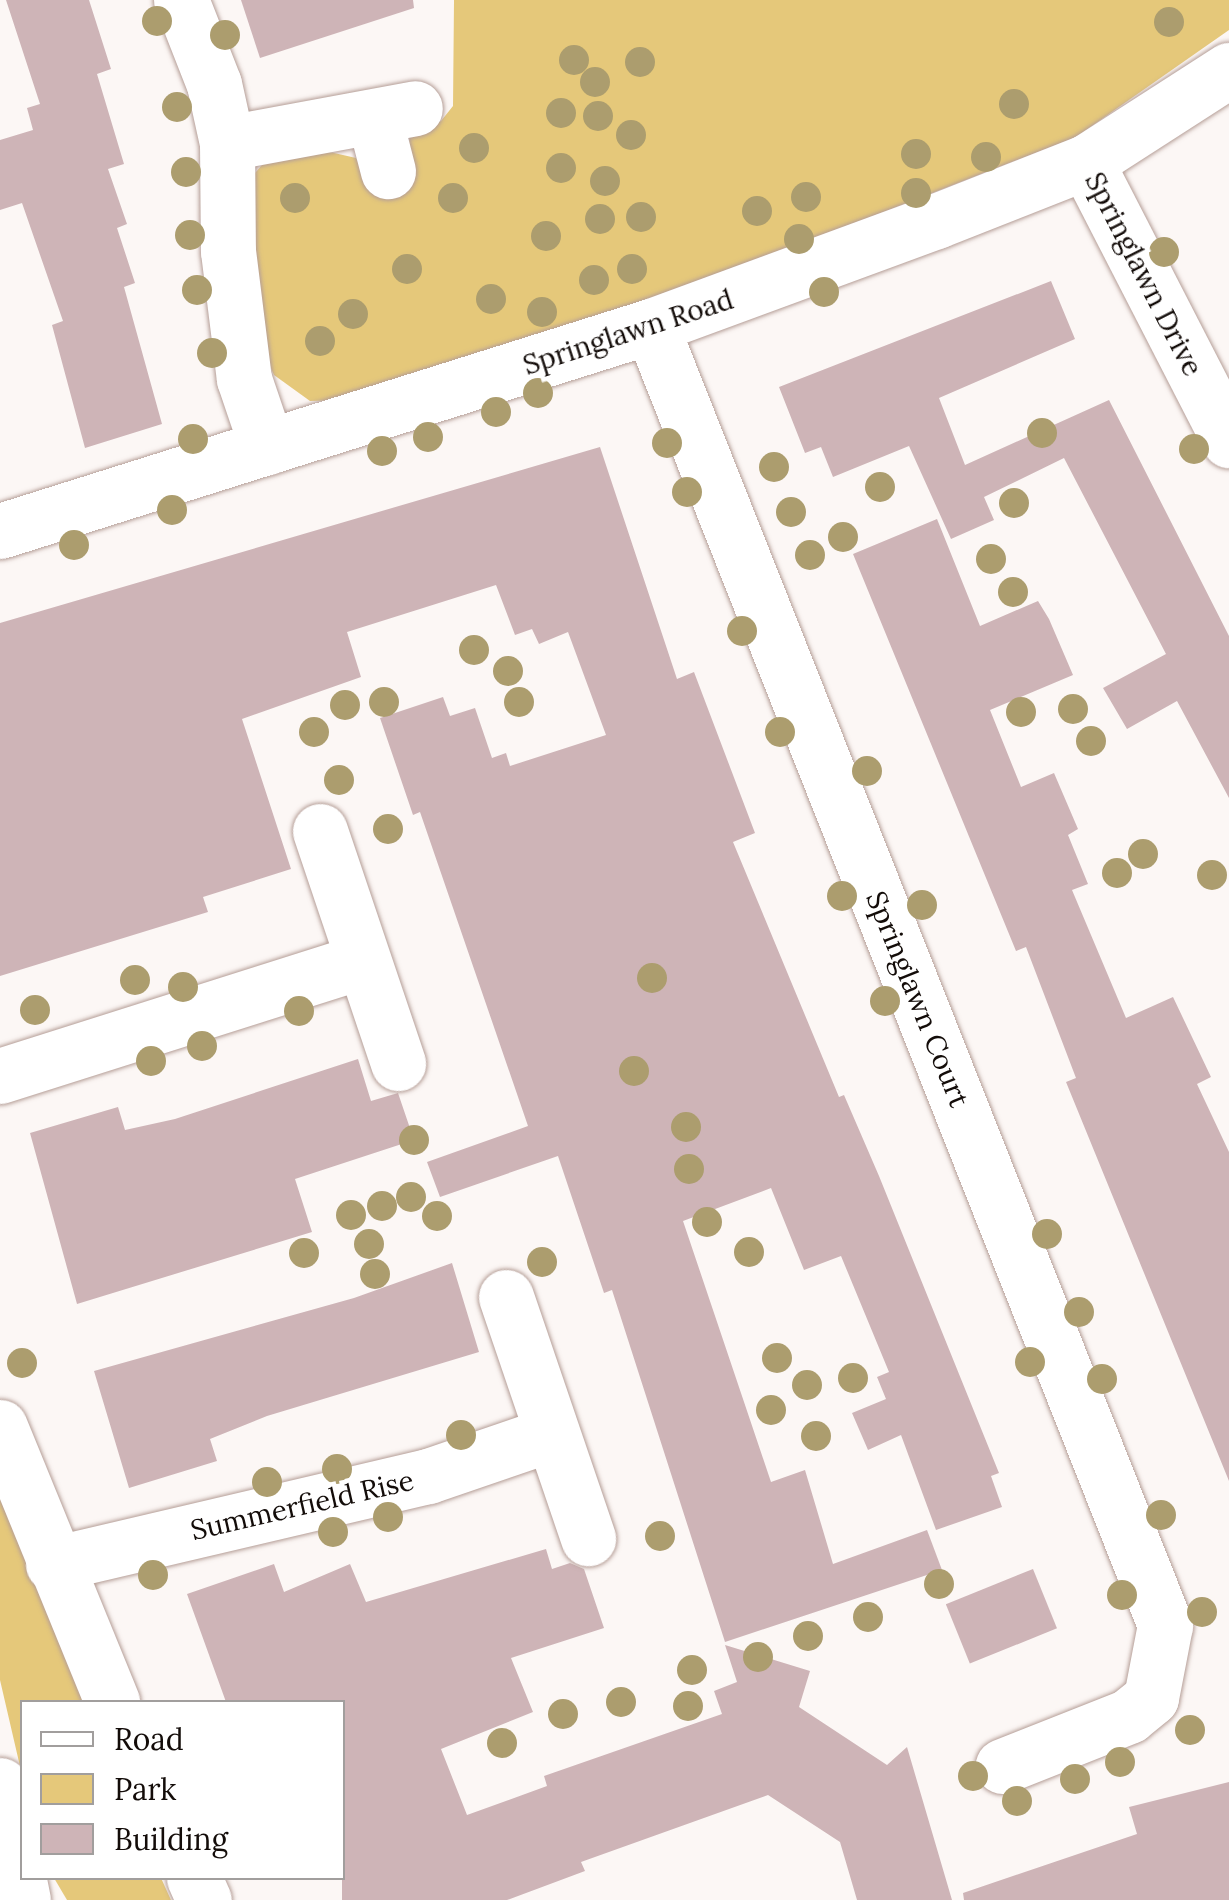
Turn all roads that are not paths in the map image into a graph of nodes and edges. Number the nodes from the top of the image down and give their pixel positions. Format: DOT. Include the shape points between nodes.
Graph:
graph roads {
  1 [pos="181,0"];
  2 [pos="1229,70"];
  3 [pos="227,143"];
  4 [pos="1086,162"];
  5 [pos="388,171"];
  6 [pos="651,326"];
  7 [pos="1229,440"];
  8 [pos="268,448"];
  9 [pos="0,531"];
  10 [pos="320,831"];
  11 [pos="362,962"];
  12 [pos="398,1063"];
  13 [pos="0,1076"];
  14 [pos="506,1297"];
  15 [pos="0,1426"];
  16 [pos="548,1434"];
  17 [pos="588,1538"];
  18 [pos="53,1564"];
  19 [pos="111,1700"];
  20 [pos="1003,1766"];
  21 [pos="0,1785"];
  22 [pos="22,1900"];
  1 -- 3 [label="street" via="214,84"];
  2 -- 4 [label="street, Springlawn Road"];
  3 -- 5 [label="street" via="395,112"];
  3 -- 8 [label="street" via="228,251 242,361"];
  4 -- 6 [label="street, Springlawn Road"];
  4 -- 7 [label="street, Springlawn Drive"];
  6 -- 8 [label="street, Springlawn Road"];
  6 -- 20 [label="street, Springlawn Court" via="1165,1625 1151,1698 1129,1716"];
  8 -- 9 [label="street, Springlawn Road"];
  10 -- 11 [label="street"];
  11 -- 12 [label="street"];
  11 -- 13 [label="street"];
  14 -- 16 [label="street"];
  15 -- 18 [label="street"];
  16 -- 17 [label="street"];
  16 -- 18 [label="street, Summerfield Rise" via="428,1476"];
  18 -- 19 [label="street"];
  21 -- 22 [label="street"];
}
